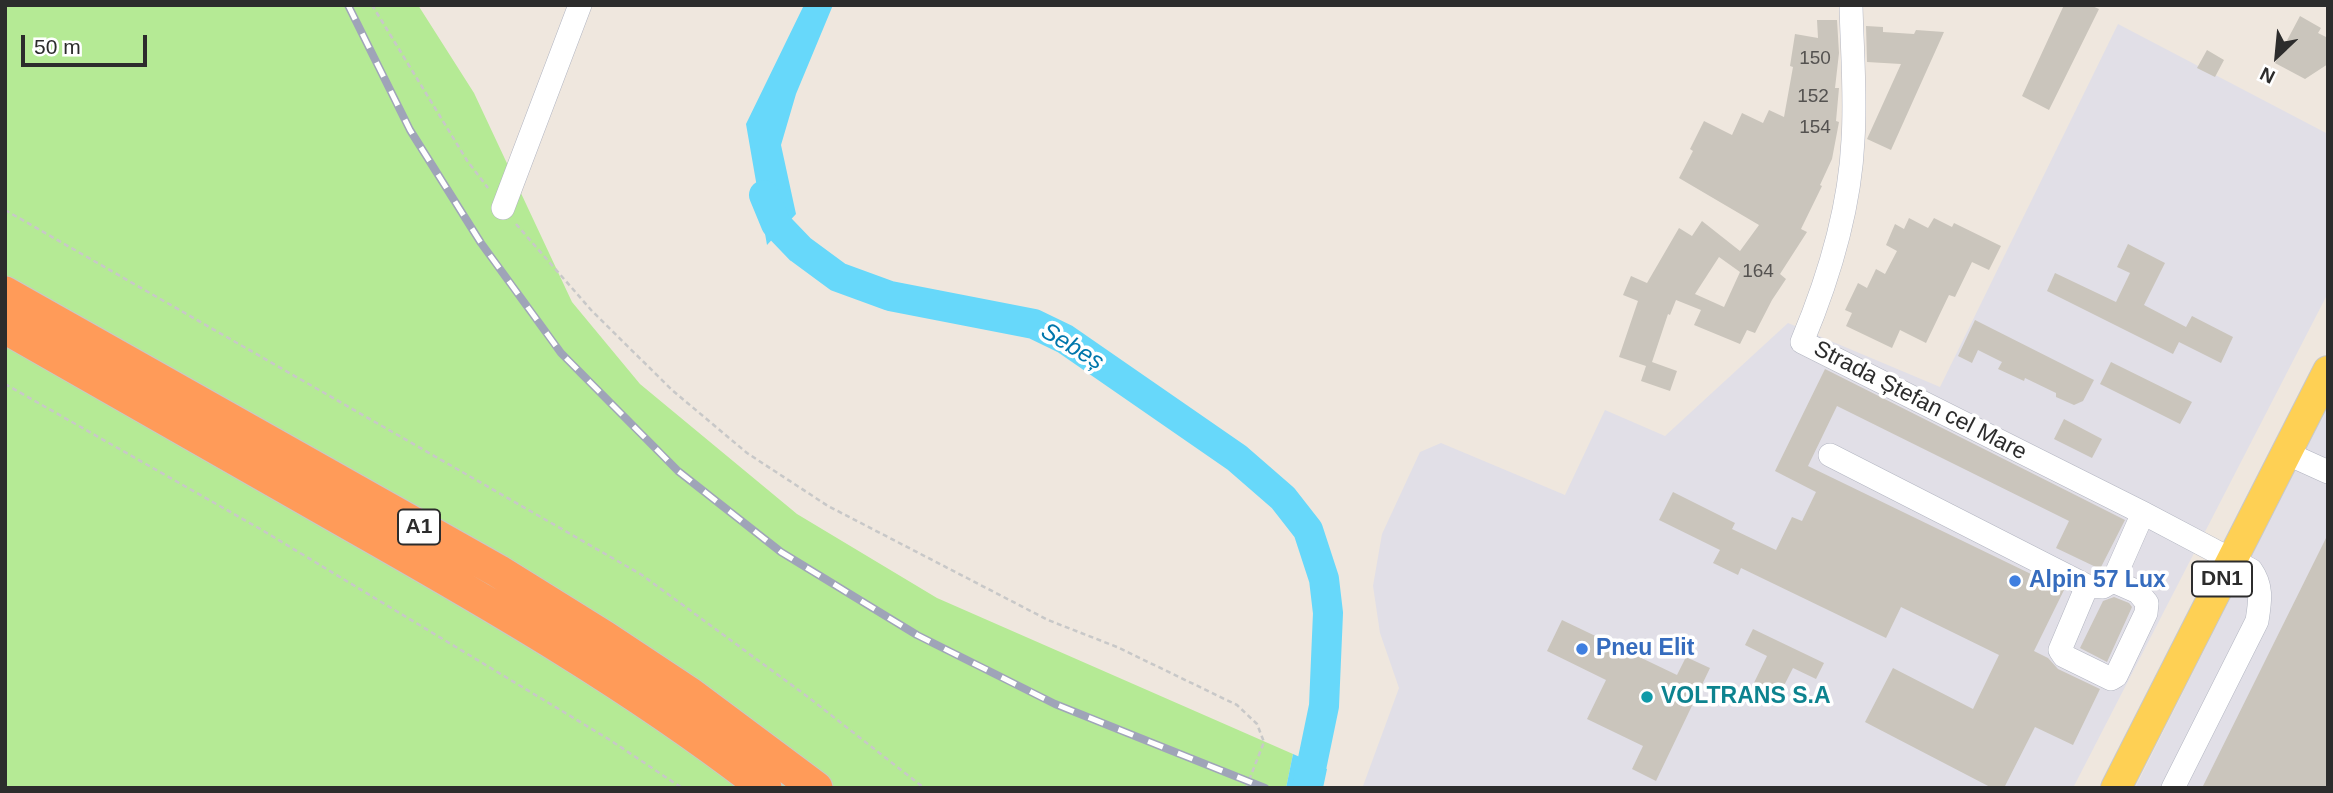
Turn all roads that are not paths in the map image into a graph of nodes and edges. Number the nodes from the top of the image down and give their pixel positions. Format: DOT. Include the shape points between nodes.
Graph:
graph roads {
  1 [pos="580,5"];
  2 [pos="1851,5"];
  3 [pos="503,208"];
  4 [pos="5,293"];
  5 [pos="5,327"];
  6 [pos="2328,371"];
  7 [pos="2286,453"];
  8 [pos="1830,455"];
  9 [pos="2328,472"];
  10 [pos="2143,513"];
  11 [pos="2232,559"];
  12 [pos="2113,581"];
  13 [pos="2087,586"];
  14 [pos="765,788"];
  15 [pos="816,788"];
  16 [pos="2116,788"];
  17 [pos="2173,788"];
  1 -- 3 [label="street"];
  2 -- 10 [label="street, Strada Ștefan cel Mare" via="1854,121 1850,175 1818,304 1802,342"];
  4 -- 15 [label="highway, A1" via="498,571 690,694"];
  5 -- 14 [label="highway, A1" via="477,596 671,718"];
  6 -- 7 [label="main road, DN1"];
  7 -- 9 [label="street"];
  7 -- 11 [label="main road, DN1"];
  8 -- 13 [label="street"];
  10 -- 11 [label="street, Strada Ștefan cel Mare"];
  10 -- 12 [label="street"];
  11 -- 16 [label="main road, DN1"];
  11 -- 17 [label="street, Strada Ștefan cel Mare" via="2259,581 2258,621"];
  12 -- 13 [label="street" via="2103,587"];
  12 -- 13 [label="street" via="2138,592 2147,603 2111,679 2060,650"];
}
